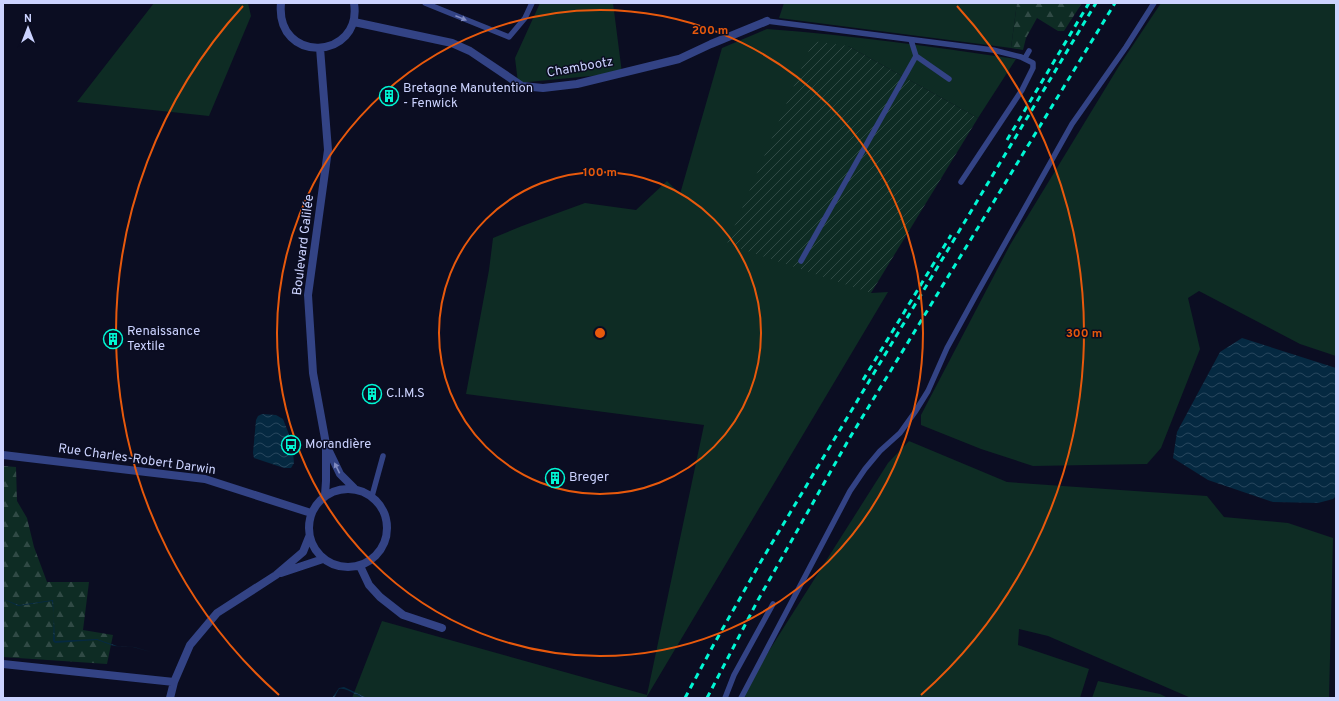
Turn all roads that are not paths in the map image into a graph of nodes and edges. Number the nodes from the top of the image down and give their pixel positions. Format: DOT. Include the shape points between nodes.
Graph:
graph roads {
  1 [pos="281,3"];
  2 [pos="354,3"];
  3 [pos="425,3"];
  4 [pos="532,3"];
  5 [pos="1154,3"];
  6 [pos="767,21"];
  7 [pos="354,22"];
  8 [pos="911,40"];
  9 [pos="320,48"];
  10 [pos="1029,51"];
  11 [pos="916,56"];
  12 [pos="1025,58"];
  13 [pos="948,79"];
  14 [pos="961,182"];
  15 [pos="801,261"];
  16 [pos="326,444"];
  17 [pos="3,455"];
  18 [pos="383,456"];
  19 [pos="354,488"];
  20 [pos="325,495"];
  21 [pos="372,496"];
  22 [pos="311,513"];
  23 [pos="309,537"];
  24 [pos="323,558"];
  25 [pos="360,566"];
  26 [pos="276,575"];
  27 [pos="773,604"];
  28 [pos="442,628"];
  29 [pos="3,664"];
  30 [pos="174,682"];
  31 [pos="170,698"];
  32 [pos="725,698"];
  33 [pos="741,698"];
  1 -- 9 [label="street" via="281,19 289,35 298,43"];
  2 -- 7 [label="street"];
  3 -- 4 [label="lane, one-way" via="509,37 525,18"];
  5 -- 33 [label="lane" via="1072,124 947,348 928,391 915,412 900,433 865,469 850,491"];
  6 -- 7 [label="street, Chambootz" via="679,59 577,84 543,88 522,86 470,51 452,43"];
  6 -- 8 [label="lane"];
  7 -- 9 [label="street" via="346,35 335,44"];
  8 -- 11 [label="lane"];
  8 -- 12 [label="lane" via="993,50"];
  9 -- 16 [label="street, Boulevard Galilée" via="328,150 308,294 313,372"];
  10 -- 12 [label="lane"];
  11 -- 13 [label="lane"];
  11 -- 15 [label="lane"];
  12 -- 14 [label="lane" via="1033,63 1033,68 1022,90"];
  19 -- 16 [label="street, Boulevard Galilée, one-way" via="340,474"];
  16 -- 20 [label="street, Boulevard Galilée"];
  17 -- 22 [label="street, Rue Charles-Robert Darwin" via="205,479"];
  18 -- 21 [label="lane"];
  19 -- 20 [label="street" via="344,488"];
  19 -- 21 [label="street"];
  20 -- 22 [label="street"];
  21 -- 25 [label="street" via="381,505 386,516 386,541 380,552"];
  22 -- 23 [label="street"];
  23 -- 24 [label="street" via="314,549"];
  23 -- 26 [label="street" via="303,552"];
  24 -- 25 [label="street" via="334,565"];
  24 -- 26 [label="street"];
  25 -- 28 [label="street" via="369,585 403,615"];
  26 -- 30 [label="street" via="217,613 190,645"];
  27 -- 32 [label="lane" via="734,675"];
  29 -- 30 [label="street"];
  30 -- 31 [label="street"];
}
